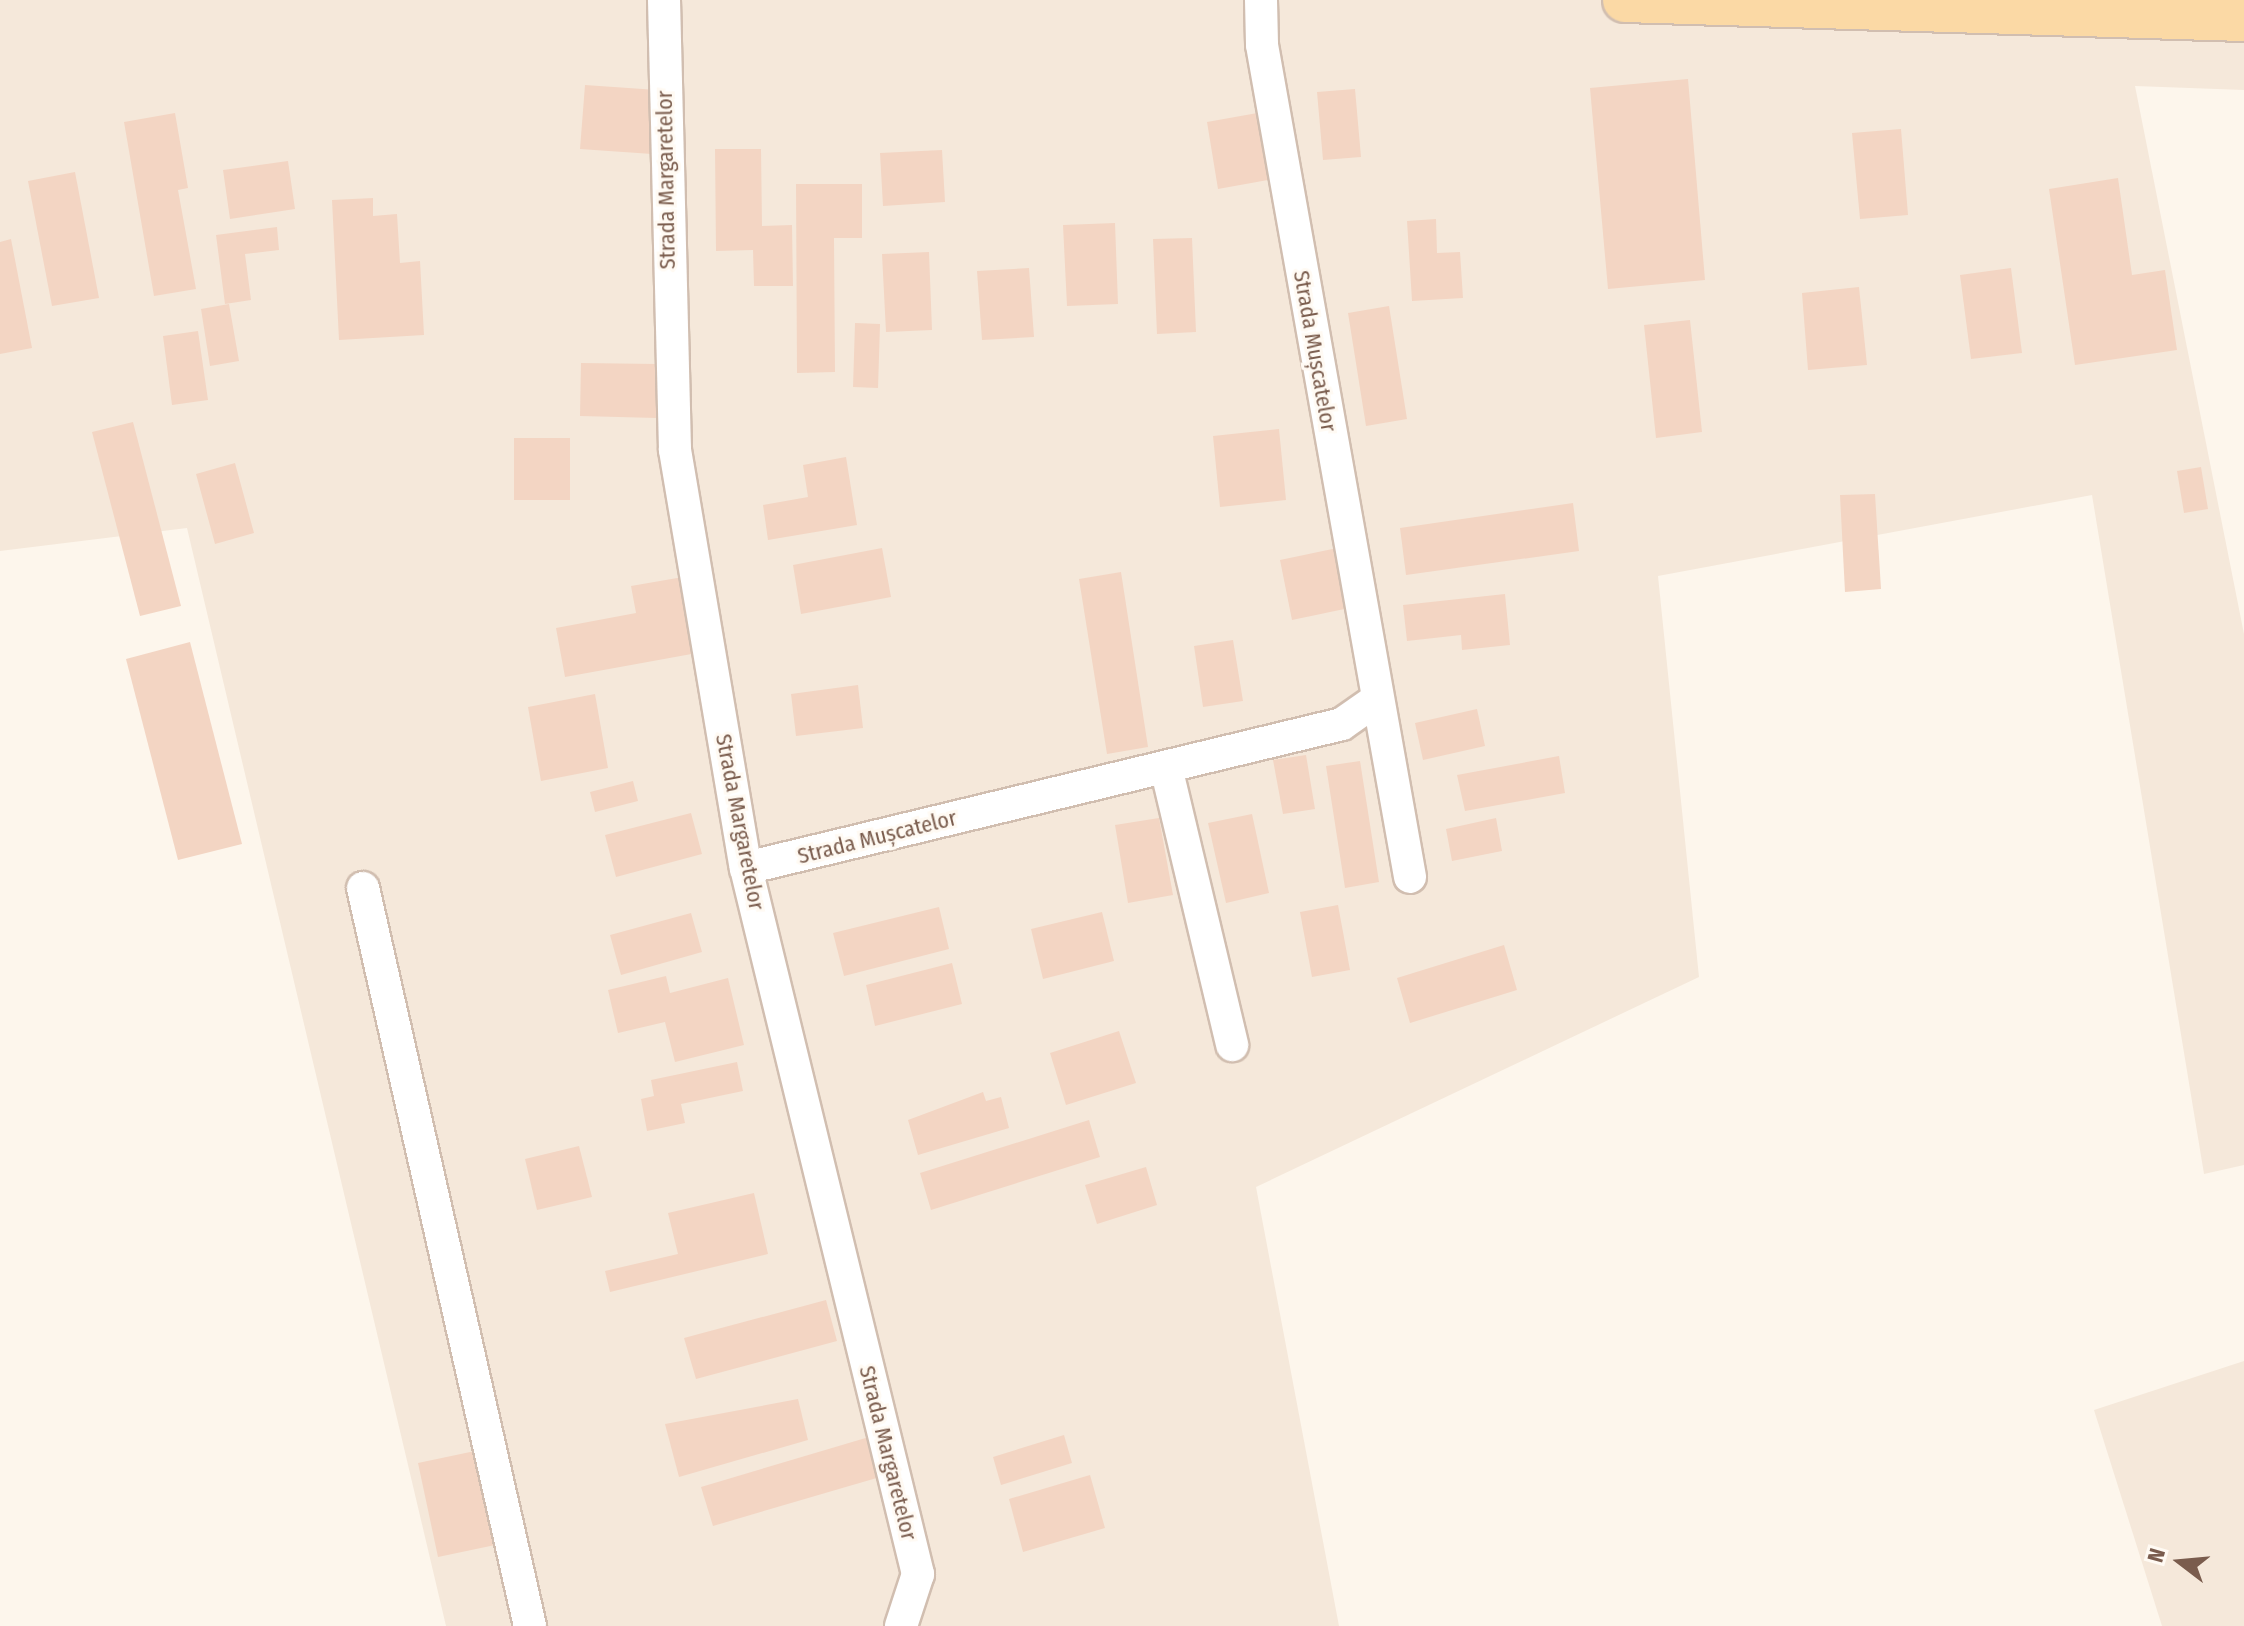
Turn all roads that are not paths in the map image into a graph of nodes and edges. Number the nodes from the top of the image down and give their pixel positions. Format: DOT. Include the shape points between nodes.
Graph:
graph roads {
  1 [pos="664,0"];
  2 [pos="1261,0"];
  3 [pos="1625,0"];
  4 [pos="2244,19"];
  5 [pos="1375,701"];
  6 [pos="1166,767"];
  7 [pos="746,868"];
  8 [pos="1410,877"];
  9 [pos="363,888"];
  10 [pos="1232,1045"];
  11 [pos="530,1626"];
  12 [pos="901,1626"];
  1 -- 7 [label="street, Strada Margaretelor" via="675,450"];
  2 -- 5 [label="street, Strada Mușcatelor" via="1262,45"];
  3 -- 4 [label="main road"];
  5 -- 6 [label="street, Strada Mușcatelor" via="1342,724"];
  5 -- 8 [label="street, Strada Mușcatelor"];
  6 -- 7 [label="street, Strada Mușcatelor"];
  6 -- 10 [label="street"];
  7 -- 12 [label="street, Strada Margaretelor" via="918,1574"];
  9 -- 11 [label="street"];
}
